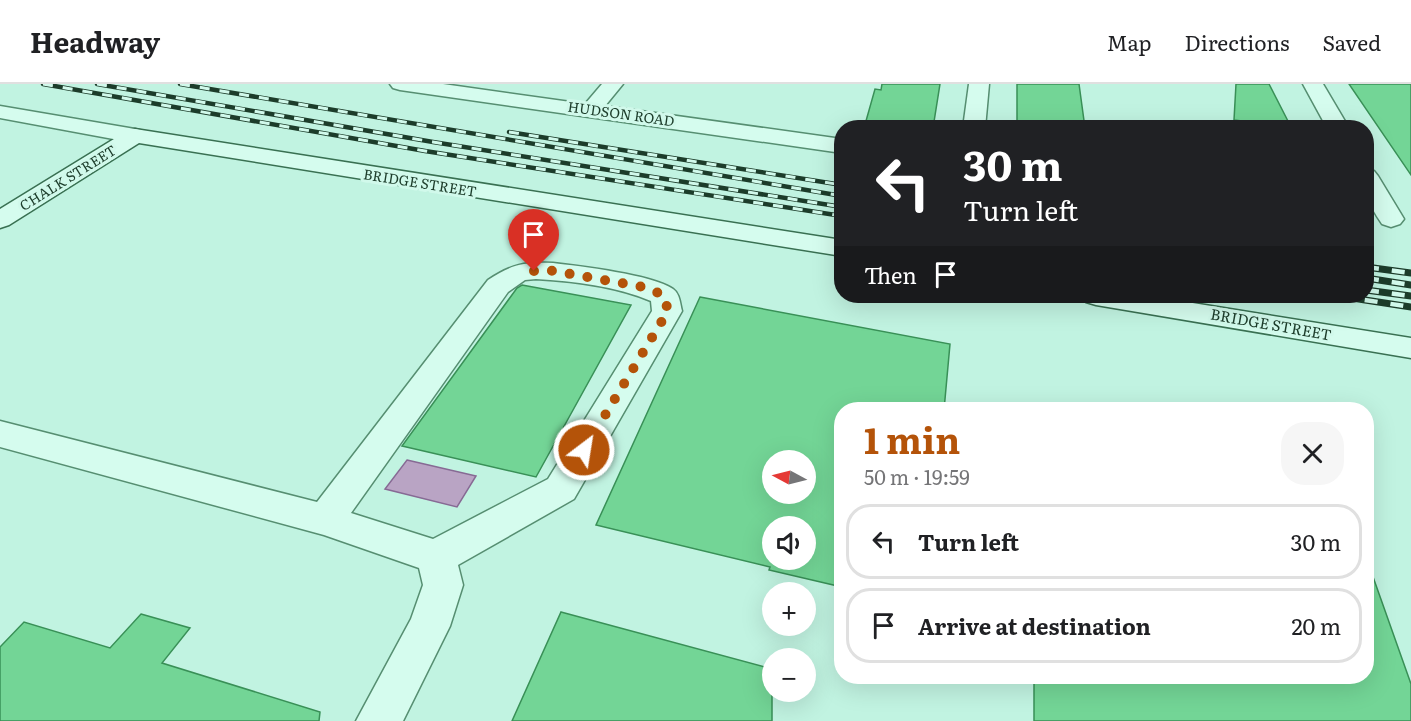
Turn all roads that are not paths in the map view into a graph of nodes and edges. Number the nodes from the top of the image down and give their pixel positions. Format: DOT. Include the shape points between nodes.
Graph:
graph roads {
  1 [pos="400,84"];
  2 [pos="613,84"];
  3 [pos="979,84"];
  4 [pos="1313,84"];
  5 [pos="591,110"];
  6 [pos="0,112"];
  7 [pos="975,120"];
  8 [pos="1333,120"];
  9 [pos="135,136"];
  10 [pos="834,145"];
  11 [pos="1374,190"];
  12 [pos="1390,219"];
  13 [pos="0,220"];
  14 [pos="834,247"];
  15 [pos="1138,303"];
  16 [pos="1411,348"];
  17 [pos="0,434"];
  18 [pos="326,520"];
  19 [pos="436,557"];
  20 [pos="379,721"];
  1 -- 5 [label="street, HUDSON ROAD"];
  2 -- 5 [label="street"];
  3 -- 7 [label="street"];
  4 -- 8 [label="street"];
  5 -- 10 [label="street, HUDSON ROAD"];
  6 -- 9 [label="street, BRIDGE STREET"];
  9 -- 13 [label="street, CHALK STREET"];
  9 -- 14 [label="street, BRIDGE STREET"];
  11 -- 12 [label="street"];
  15 -- 16 [label="street, BRIDGE STREET"];
  17 -- 18 [label="street"];
  18 -- 19 [label="street"];
  18 -- 19 [label="street" via="498,286 519,272 548,270 649,288 664,296 668,311 561,489"];
  19 -- 20 [label="street" via="443,585 429,626"];
}
